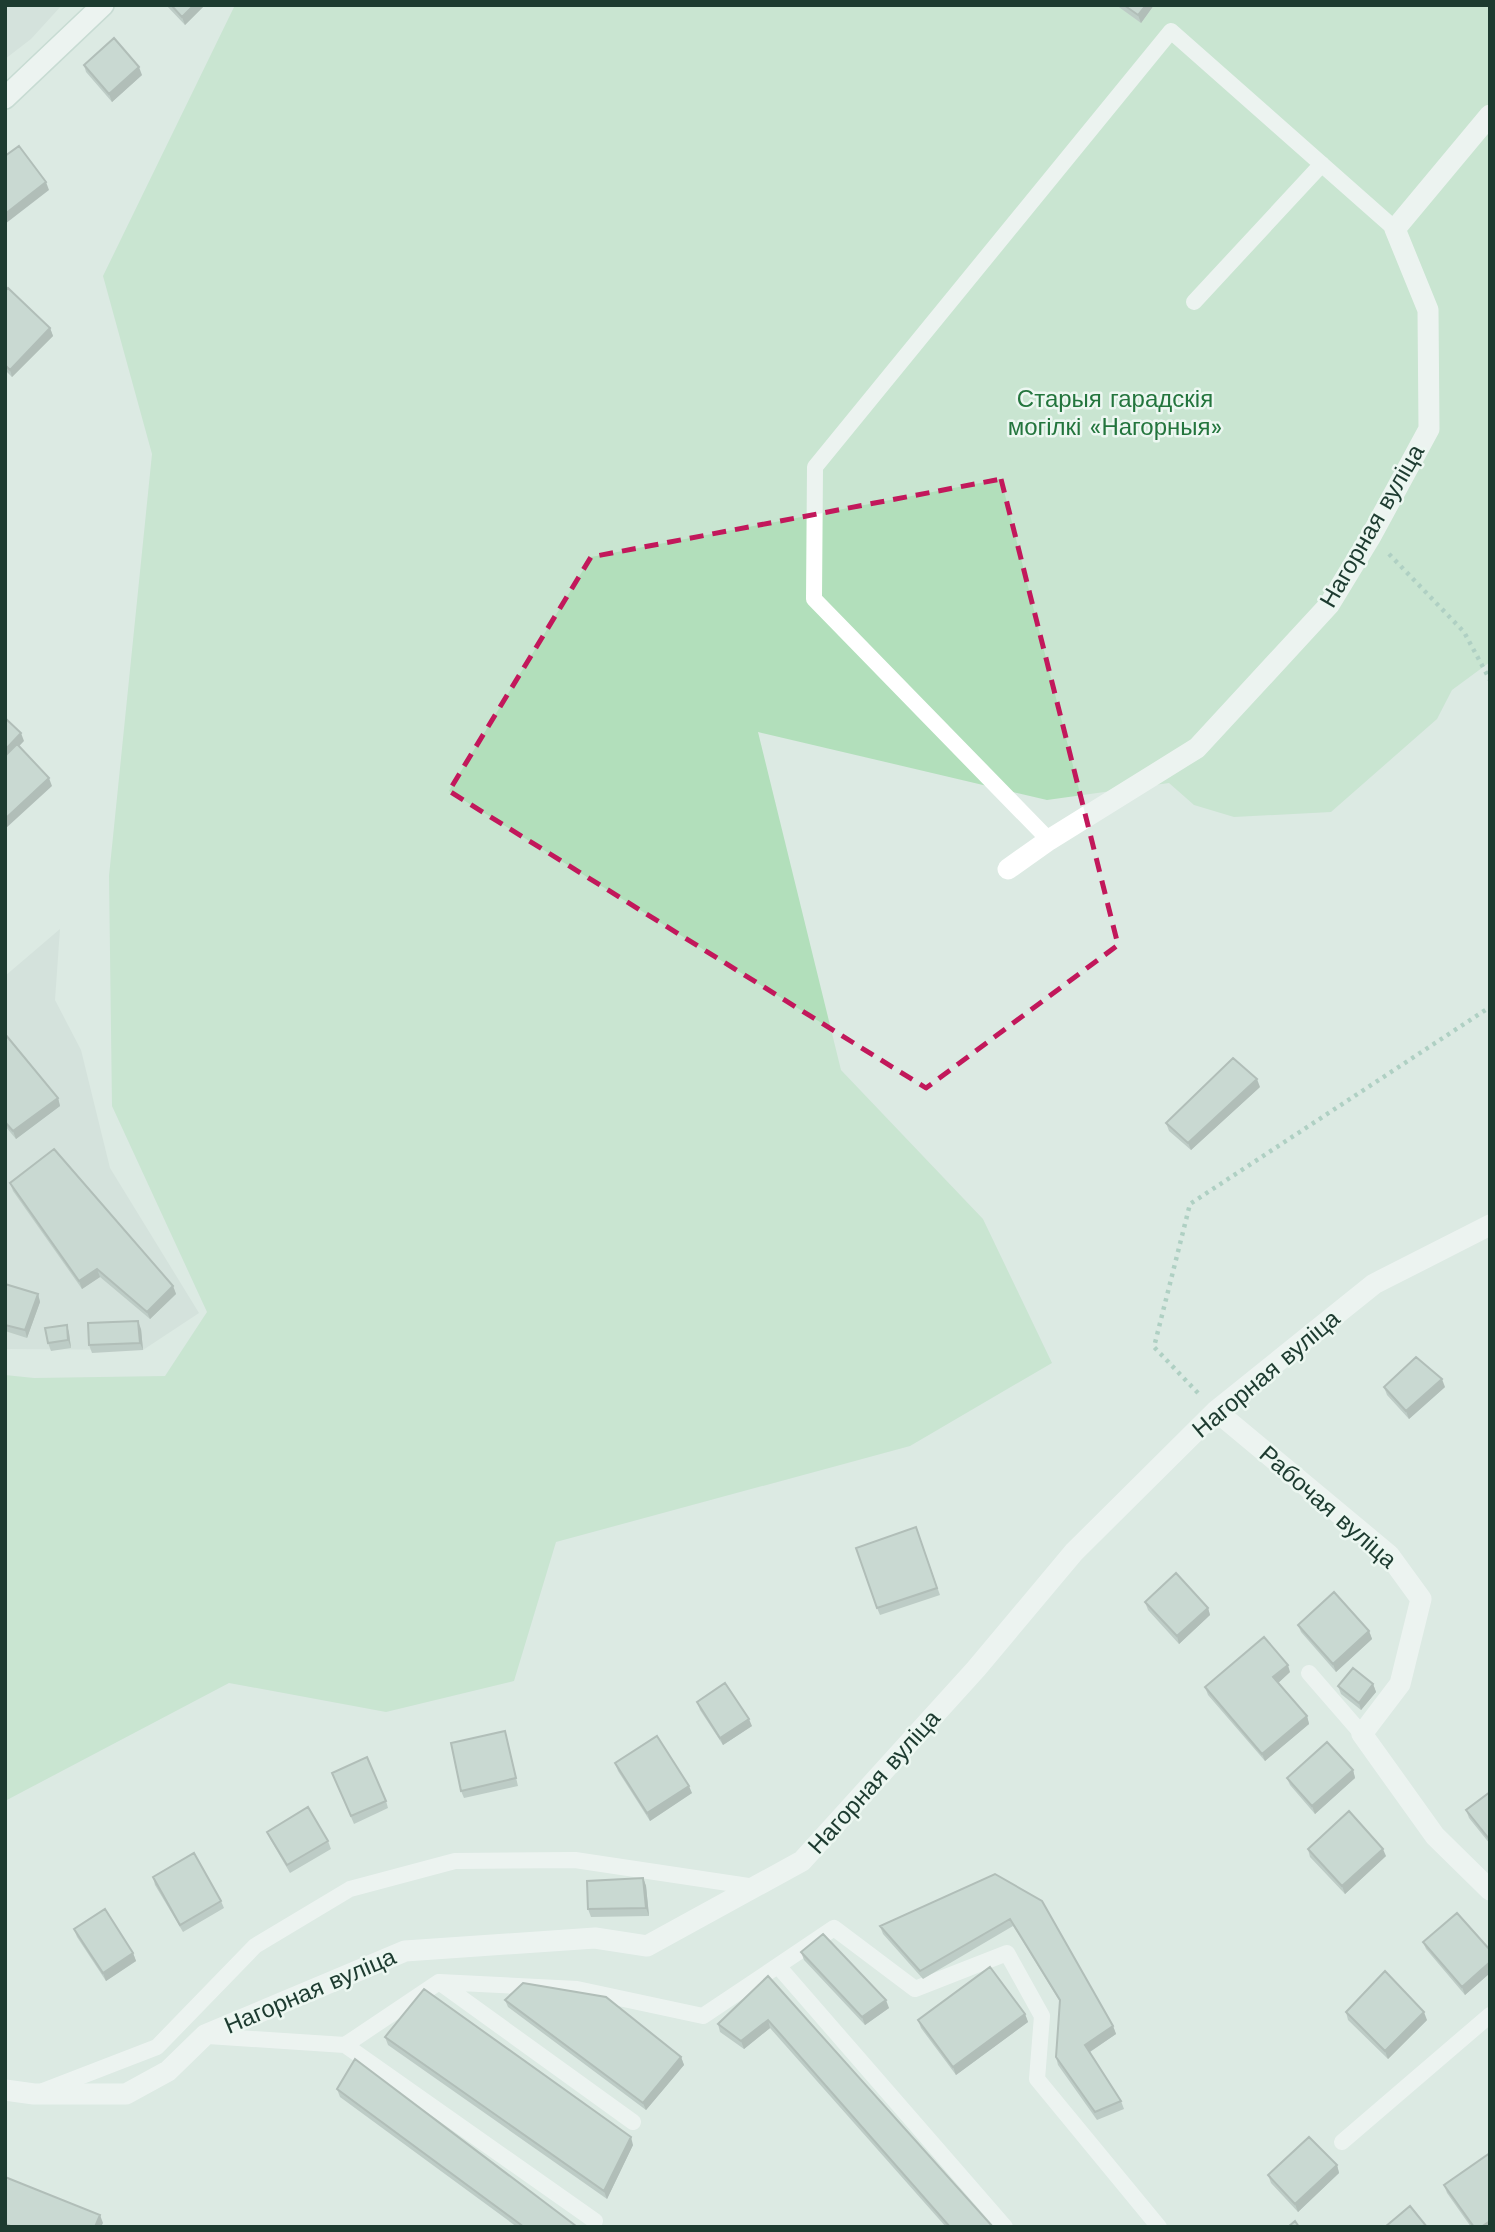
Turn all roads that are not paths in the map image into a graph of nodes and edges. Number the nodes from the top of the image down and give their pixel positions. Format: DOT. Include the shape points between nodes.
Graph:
graph roads {
  1 [pos="103,5"];
  2 [pos="5,98"];
  3 [pos="1490,116"];
  4 [pos="1322,164"];
  5 [pos="1395,229"];
  6 [pos="1194,302"];
  7 [pos="1049,840"];
  8 [pos="1008,869"];
  9 [pos="1490,1225"];
  10 [pos="1216,1411"];
  11 [pos="1309,1673"];
  12 [pos="1362,1734"];
  13 [pos="755,1887"];
  14 [pos="1490,1890"];
  15 [pos="778,1966"];
  16 [pos="439,1983"];
  17 [pos="1490,2015"];
  18 [pos="205,2035"];
  19 [pos="345,2045"];
  20 [pos="5,2090"];
  21 [pos="34,2094"];
  22 [pos="633,2122"];
  23 [pos="1342,2142"];
  24 [pos="595,2221"];
  25 [pos="1005,2227"];
  26 [pos="1159,2227"];
  1 -- 2 [label="street"];
  3 -- 5 [label="street"];
  4 -- 5 [label="lane"];
  4 -- 6 [label="lane"];
  4 -- 7 [label="lane" via="1171,31 815,467 814,599"];
  5 -- 7 [label="street, Нагорная вуліца" via="1428,310 1429,429 1371,536 1329,605 1197,748"];
  7 -- 8 [label="street, Нагорная вуліца"];
  9 -- 10 [label="street, Нагорная вуліца" via="1374,1284"];
  10 -- 12 [label="street, Рабочая вуліца" via="1389,1555 1421,1598 1399,1684"];
  10 -- 13 [label="street, Нагорная вуліца" via="1074,1552 803,1861"];
  11 -- 12 [label="lane"];
  12 -- 14 [label="street" via="1435,1836"];
  13 -- 18 [label="street, Нагорная вуліца" via="648,1946 595,1938 405,1951"];
  13 -- 21 [label="lane" via="575,1860 468,1860 350,1889 255,1946 158,2047"];
  15 -- 16 [label="lane" via="703,2016 577,1989"];
  15 -- 25 [label="lane"];
  15 -- 26 [label="lane" via="834,1928 915,1989 1007,1953 1042,2016 1037,2079"];
  16 -- 19 [label="lane"];
  16 -- 22 [label="lane"];
  17 -- 23 [label="lane"];
  18 -- 19 [label="lane"];
  18 -- 21 [label="street, Нагорная вуліца" via="168,2071 126,2094"];
  19 -- 24 [label="lane"];
  20 -- 21 [label="street, Нагорная вуліца"];
}
